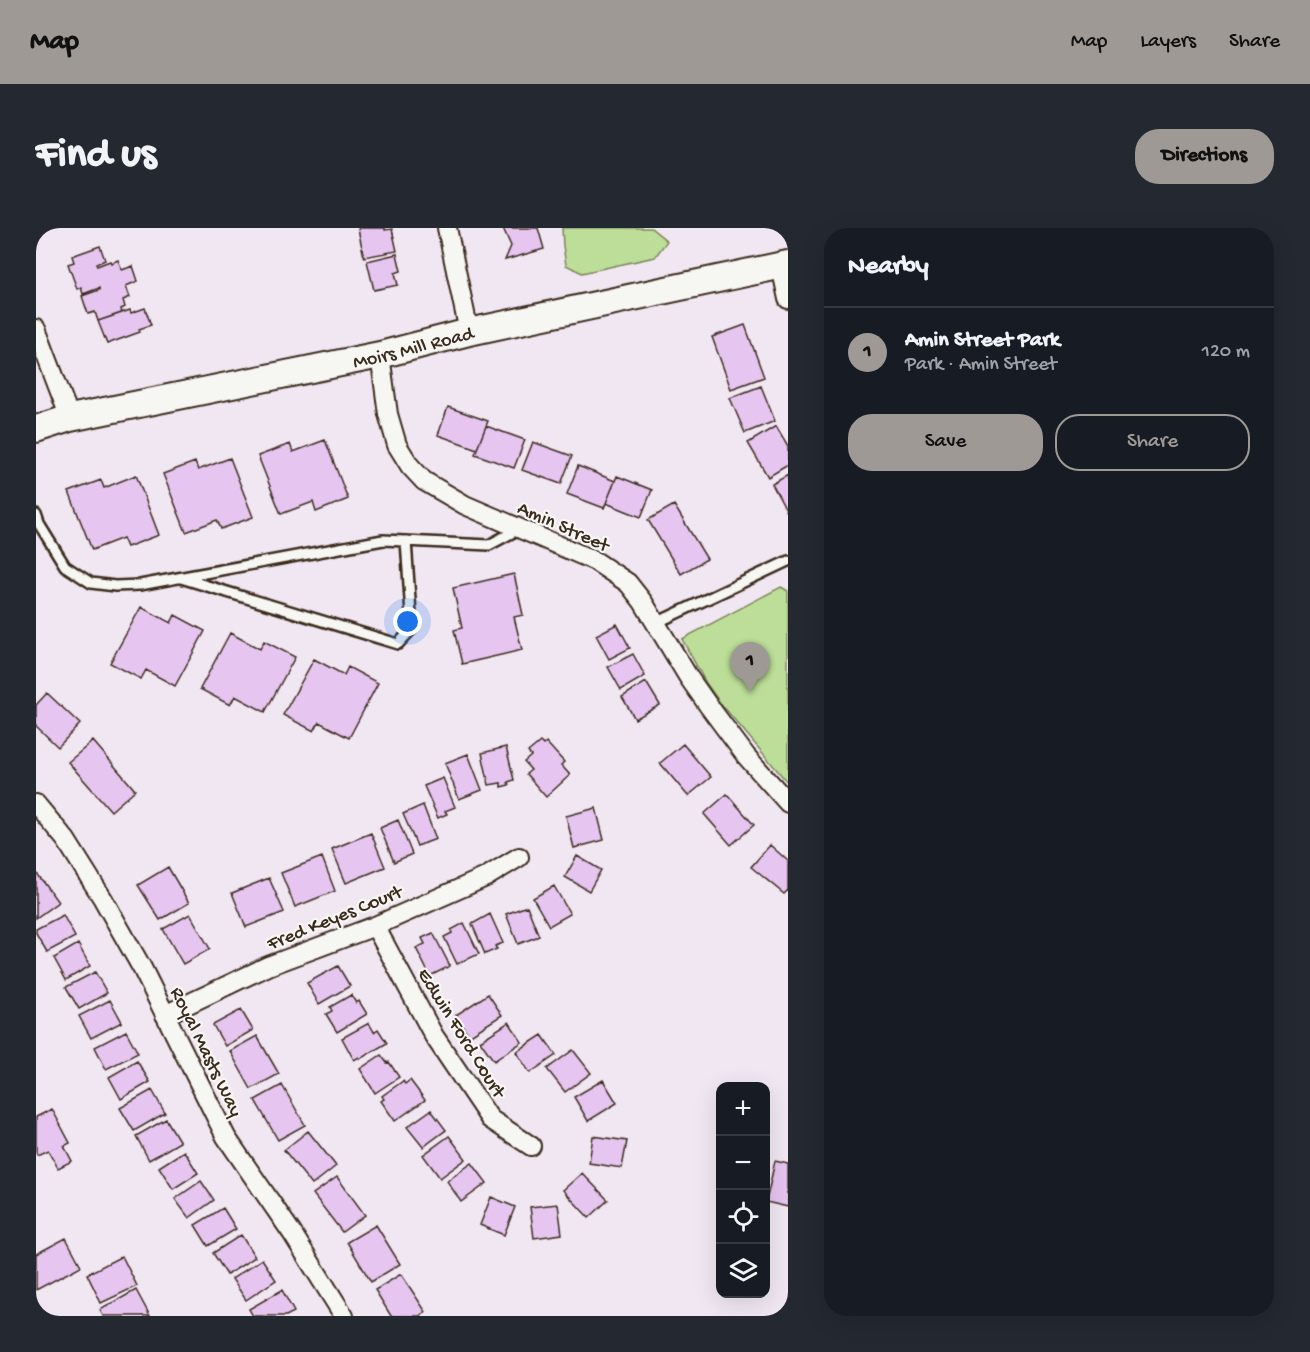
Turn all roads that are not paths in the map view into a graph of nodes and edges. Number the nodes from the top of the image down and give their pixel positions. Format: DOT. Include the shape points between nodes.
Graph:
graph roads {
  1 [pos="447,228"];
  2 [pos="784,265"];
  3 [pos="788,299"];
  4 [pos="36,329"];
  5 [pos="469,332"];
  6 [pos="380,355"];
  7 [pos="70,418"];
  8 [pos="36,429"];
  9 [pos="36,515"];
  10 [pos="519,529"];
  11 [pos="406,541"];
  12 [pos="788,561"];
  13 [pos="178,577"];
  14 [pos="656,623"];
  15 [pos="788,803"];
  16 [pos="36,804"];
  17 [pos="519,857"];
  18 [pos="375,926"];
  19 [pos="165,1015"];
  20 [pos="531,1146"];
  21 [pos="344,1316"];
  1 -- 5 [label="street"];
  2 -- 3 [label="street"];
  2 -- 5 [label="street, Moirs Mill Road"];
  4 -- 7 [label="street"];
  5 -- 6 [label="street, Moirs Mill Road"];
  6 -- 7 [label="street, Moirs Mill Road"];
  6 -- 10 [label="street, Amin Street" via="388,414 397,445 410,466 424,481 465,505"];
  7 -- 8 [label="street, Moirs Mill Road"];
  9 -- 13 [label="lane" via="65,566 91,583 140,585"];
  10 -- 11 [label="lane" via="489,545"];
  10 -- 14 [label="street, Amin Street" via="595,561 628,583"];
  11 -- 13 [label="lane" via="383,540"];
  11 -- 13 [label="lane" via="412,628 398,644"];
  12 -- 14 [label="lane"];
  14 -- 15 [label="street, Amin Street" via="708,705"];
  16 -- 19 [label="street, Royal Masts Way" via="66,840 103,899"];
  17 -- 18 [label="street, Fred Keyes Court" via="486,877"];
  18 -- 19 [label="street, Fred Keyes Court" via="268,966"];
  18 -- 20 [label="street, Edwin Ford Court" via="434,1036 490,1119"];
  19 -- 21 [label="street, Royal Masts Way" via="226,1137"];
}
